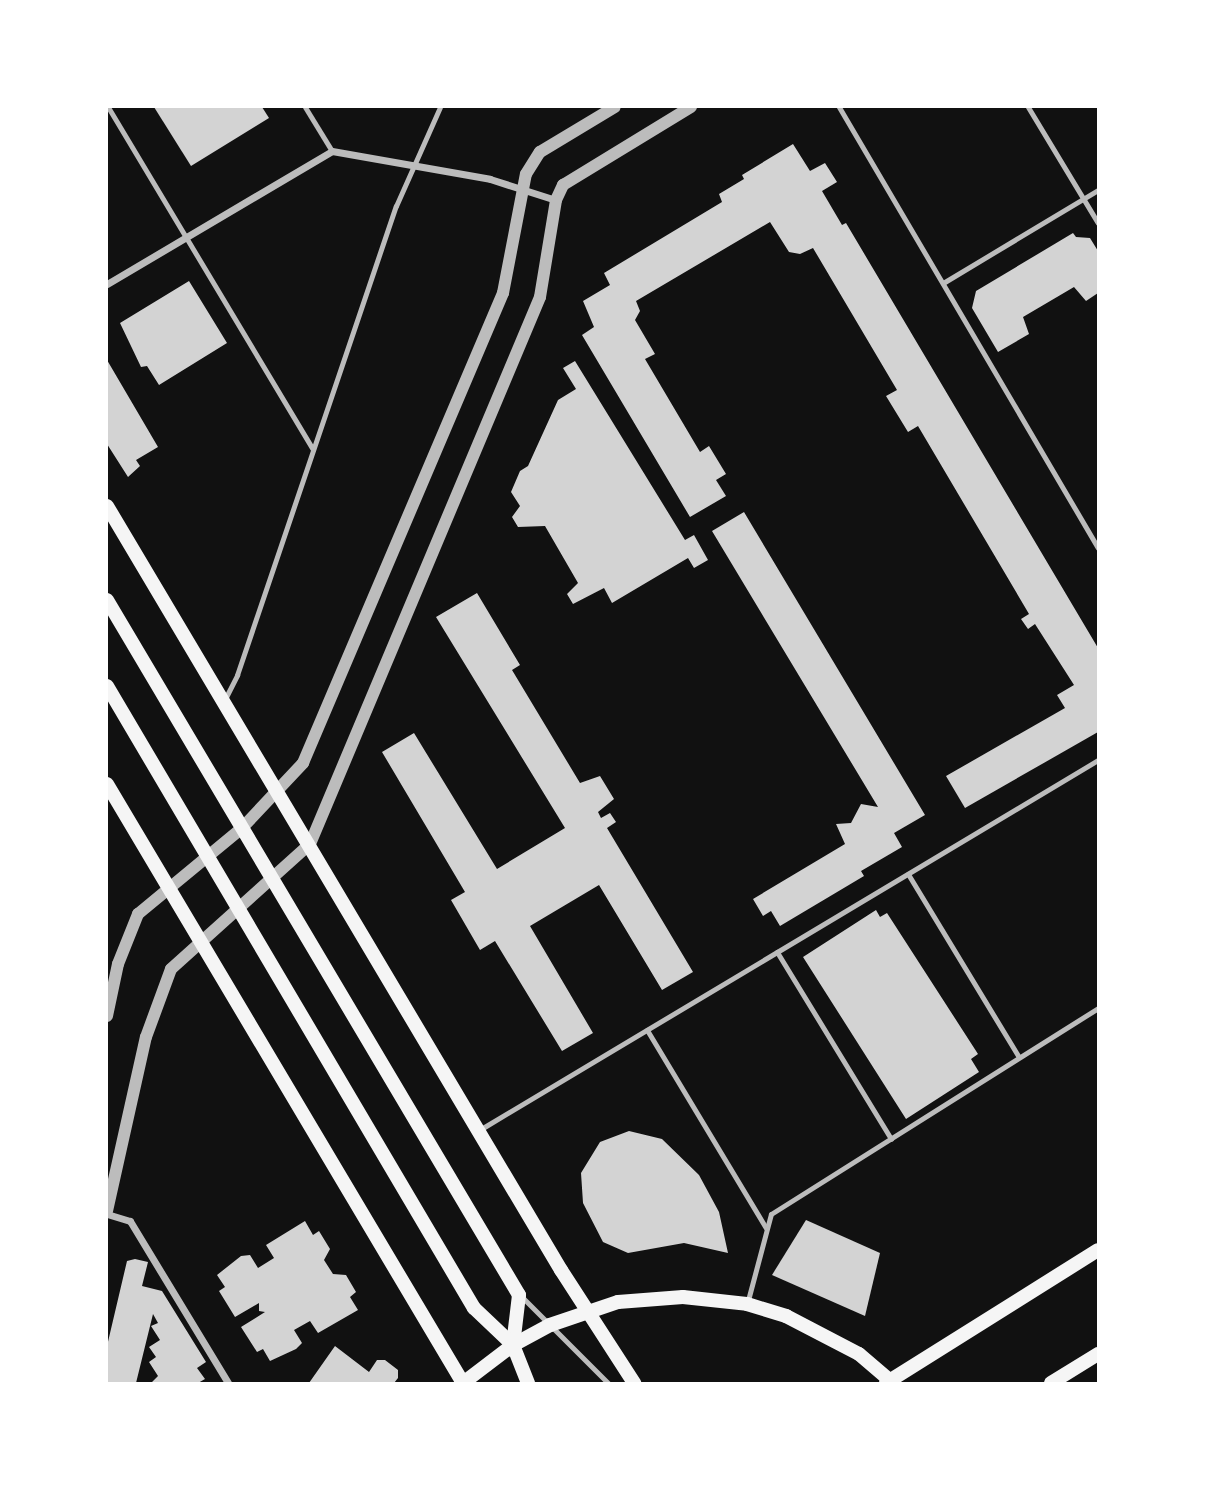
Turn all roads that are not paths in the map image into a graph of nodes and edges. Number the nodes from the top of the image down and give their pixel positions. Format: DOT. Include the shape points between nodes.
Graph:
graph roads {
  1 [pos="108,107"];
  2 [pos="305,107"];
  3 [pos="440,107"];
  4 [pos="615,107"];
  5 [pos="691,107"];
  6 [pos="839,107"];
  7 [pos="1028,107"];
  8 [pos="332,150"];
  9 [pos="413,166"];
  10 [pos="522,188"];
  11 [pos="1098,190"];
  12 [pos="1083,197"];
  13 [pos="556,200"];
  14 [pos="1098,223"];
  15 [pos="186,236"];
  16 [pos="943,283"];
  17 [pos="107,284"];
  18 [pos="313,449"];
  19 [pos="107,506"];
  20 [pos="1098,548"];
  21 [pos="107,600"];
  22 [pos="107,686"];
  23 [pos="223,702"];
  24 [pos="1098,760"];
  25 [pos="107,784"];
  26 [pos="278,793"];
  27 [pos="243,827"];
  28 [pos="310,844"];
  29 [pos="208,856"];
  30 [pos="908,874"];
  31 [pos="271,876"];
  32 [pos="169,887"];
  33 [pos="237,905"];
  34 [pos="200,939"];
  35 [pos="777,952"];
  36 [pos="1098,1008"];
  37 [pos="107,1016"];
  38 [pos="648,1030"];
  39 [pos="1019,1057"];
  40 [pos="478,1130"];
  41 [pos="891,1139"];
  42 [pos="107,1212"];
  43 [pos="766,1228"];
  44 [pos="1098,1250"];
  45 [pos="519,1295"];
  46 [pos="747,1304"];
  47 [pos="587,1311"];
  48 [pos="550,1325"];
  49 [pos="513,1345"];
  50 [pos="1098,1354"];
  51 [pos="890,1382"];
  52 [pos="228,1383"];
  53 [pos="463,1383"];
  54 [pos="528,1383"];
  55 [pos="608,1383"];
  56 [pos="634,1383"];
  57 [pos="1051,1383"];
  1 -- 15 [label="lane"];
  2 -- 8 [label="lane"];
  3 -- 9 [label="lane"];
  4 -- 10 [label="street" via="540,152"];
  5 -- 13 [label="street" via="563,184"];
  6 -- 16 [label="lane"];
  7 -- 12 [label="lane"];
  8 -- 9 [label="street"];
  8 -- 15 [label="street"];
  9 -- 10 [label="street"];
  9 -- 18 [label="lane"];
  10 -- 13 [label="street"];
  10 -- 26 [label="street" via="503,293 324,722 303,764"];
  11 -- 12 [label="lane"];
  12 -- 14 [label="lane"];
  12 -- 16 [label="lane"];
  13 -- 28 [label="street" via="540,297"];
  15 -- 17 [label="street"];
  15 -- 18 [label="lane"];
  16 -- 20 [label="lane"];
  18 -- 23 [label="lane" via="237,675"];
  19 -- 23 [label="main road"];
  21 -- 27 [label="main road"];
  22 -- 29 [label="main road"];
  23 -- 26 [label="main road"];
  24 -- 30 [label="lane"];
  25 -- 32 [label="main road"];
  26 -- 27 [label="street"];
  26 -- 28 [label="main road"];
  27 -- 29 [label="street"];
  27 -- 31 [label="main road"];
  28 -- 31 [label="street"];
  28 -- 40 [label="main road"];
  29 -- 32 [label="street"];
  29 -- 33 [label="main road"];
  30 -- 35 [label="lane"];
  30 -- 39 [label="lane"];
  31 -- 33 [label="street"];
  31 -- 45 [label="main road"];
  32 -- 34 [label="main road"];
  32 -- 37 [label="street" via="138,915 118,964"];
  33 -- 34 [label="street"];
  33 -- 49 [label="main road" via="481,1318"];
  34 -- 42 [label="street" via="171,969 146,1037"];
  34 -- 53 [label="main road"];
  35 -- 38 [label="lane"];
  35 -- 41 [label="lane"];
  36 -- 39 [label="lane"];
  38 -- 40 [label="lane"];
  38 -- 43 [label="lane"];
  39 -- 41 [label="lane"];
  40 -- 47 [label="main road"];
  41 -- 43 [label="lane" via="771,1214"];
  42 -- 52 [label="street" via="130,1221"];
  43 -- 46 [label="lane"];
  44 -- 51 [label="main road"];
  45 -- 48 [label="lane"];
  45 -- 49 [label="main road"];
  46 -- 47 [label="main road" via="672,1297"];
  46 -- 51 [label="main road" via="824,1333"];
  47 -- 48 [label="main road"];
  47 -- 56 [label="main road"];
  48 -- 49 [label="main road"];
  48 -- 55 [label="lane"];
  49 -- 53 [label="main road"];
  49 -- 54 [label="main road"];
  50 -- 57 [label="main road"];
}
